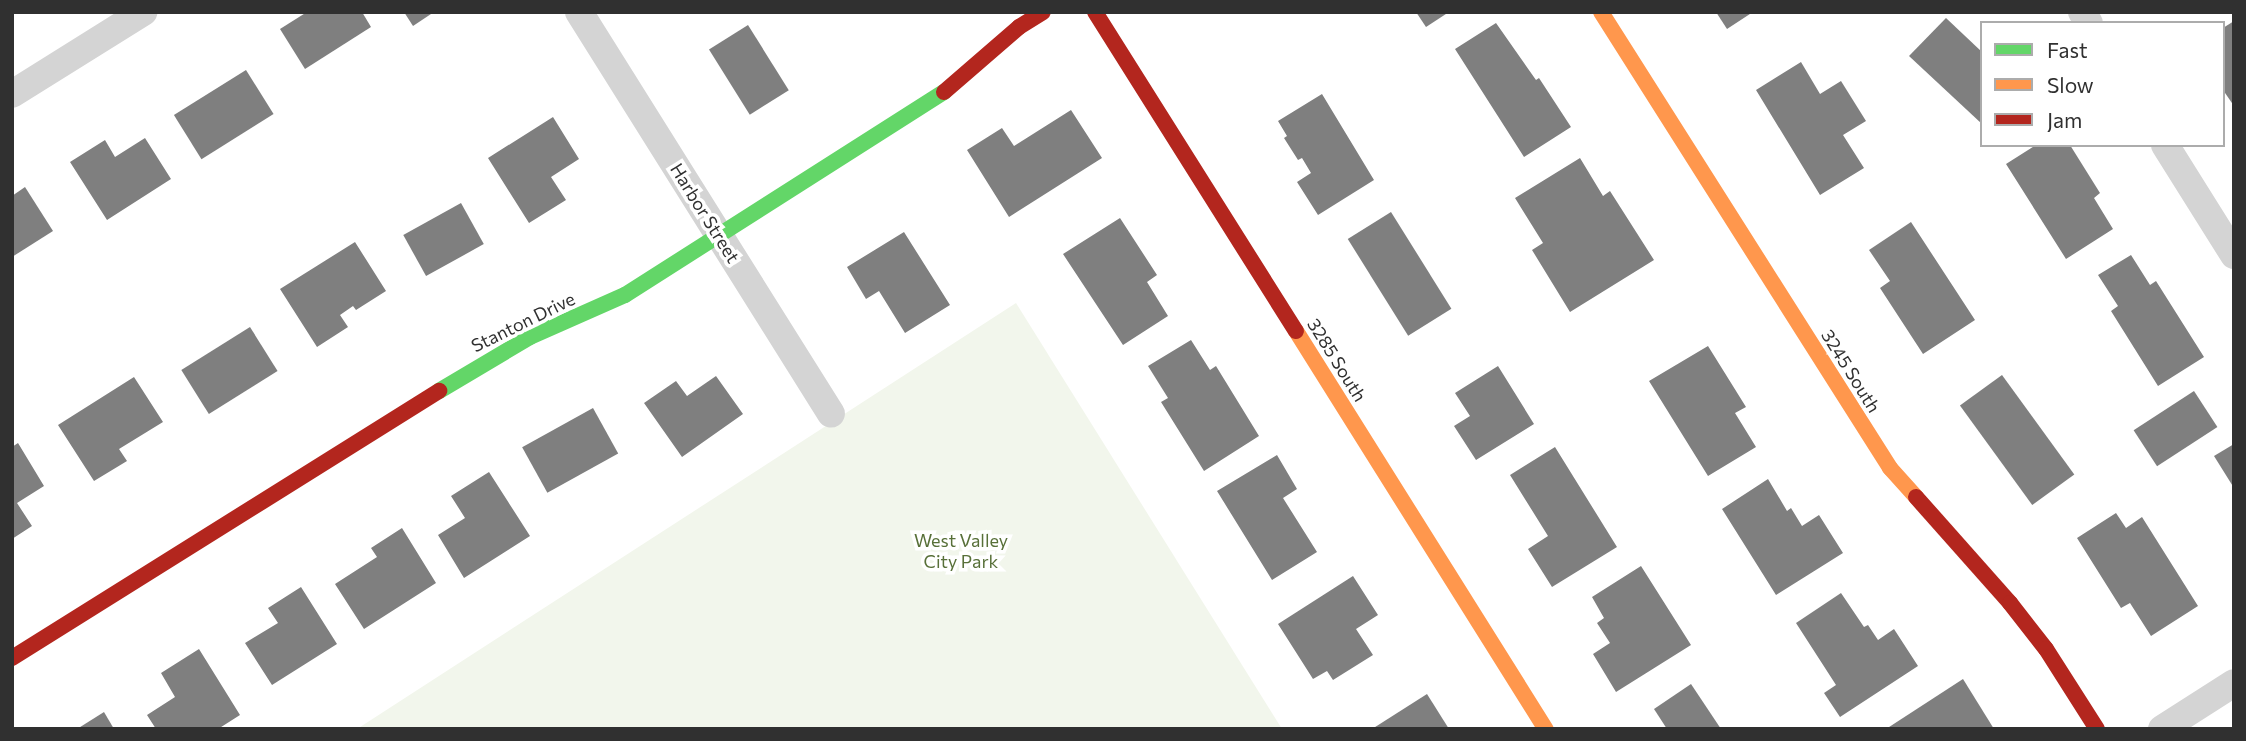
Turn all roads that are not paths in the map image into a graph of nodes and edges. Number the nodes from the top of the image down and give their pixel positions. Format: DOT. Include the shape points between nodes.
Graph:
graph roads {
  1 [pos="143,12"];
  2 [pos="579,12"];
  3 [pos="1043,12"];
  4 [pos="1095,12"];
  5 [pos="1601,12"];
  6 [pos="12,94"];
  7 [pos="2166,147"];
  8 [pos="720,236"];
  9 [pos="2234,255"];
  10 [pos="831,413"];
  11 [pos="12,658"];
  12 [pos="2234,683"];
  13 [pos="1546,729"];
  14 [pos="2097,729"];
  15 [pos="2162,729"];
  1 -- 6 [label="street"];
  2 -- 8 [label="street, Harbor Street"];
  3 -- 8 [label="street, Stanton Drive" via="940,96"];
  4 -- 13 [label="street, 3285 South"];
  5 -- 14 [label="street, 3245 South" via="1890,468 2010,603"];
  7 -- 9 [label="street"];
  8 -- 10 [label="street, Harbor Street"];
  8 -- 11 [label="street, Stanton Drive" via="625,295 486,361"];
  12 -- 15 [label="street"];
}
